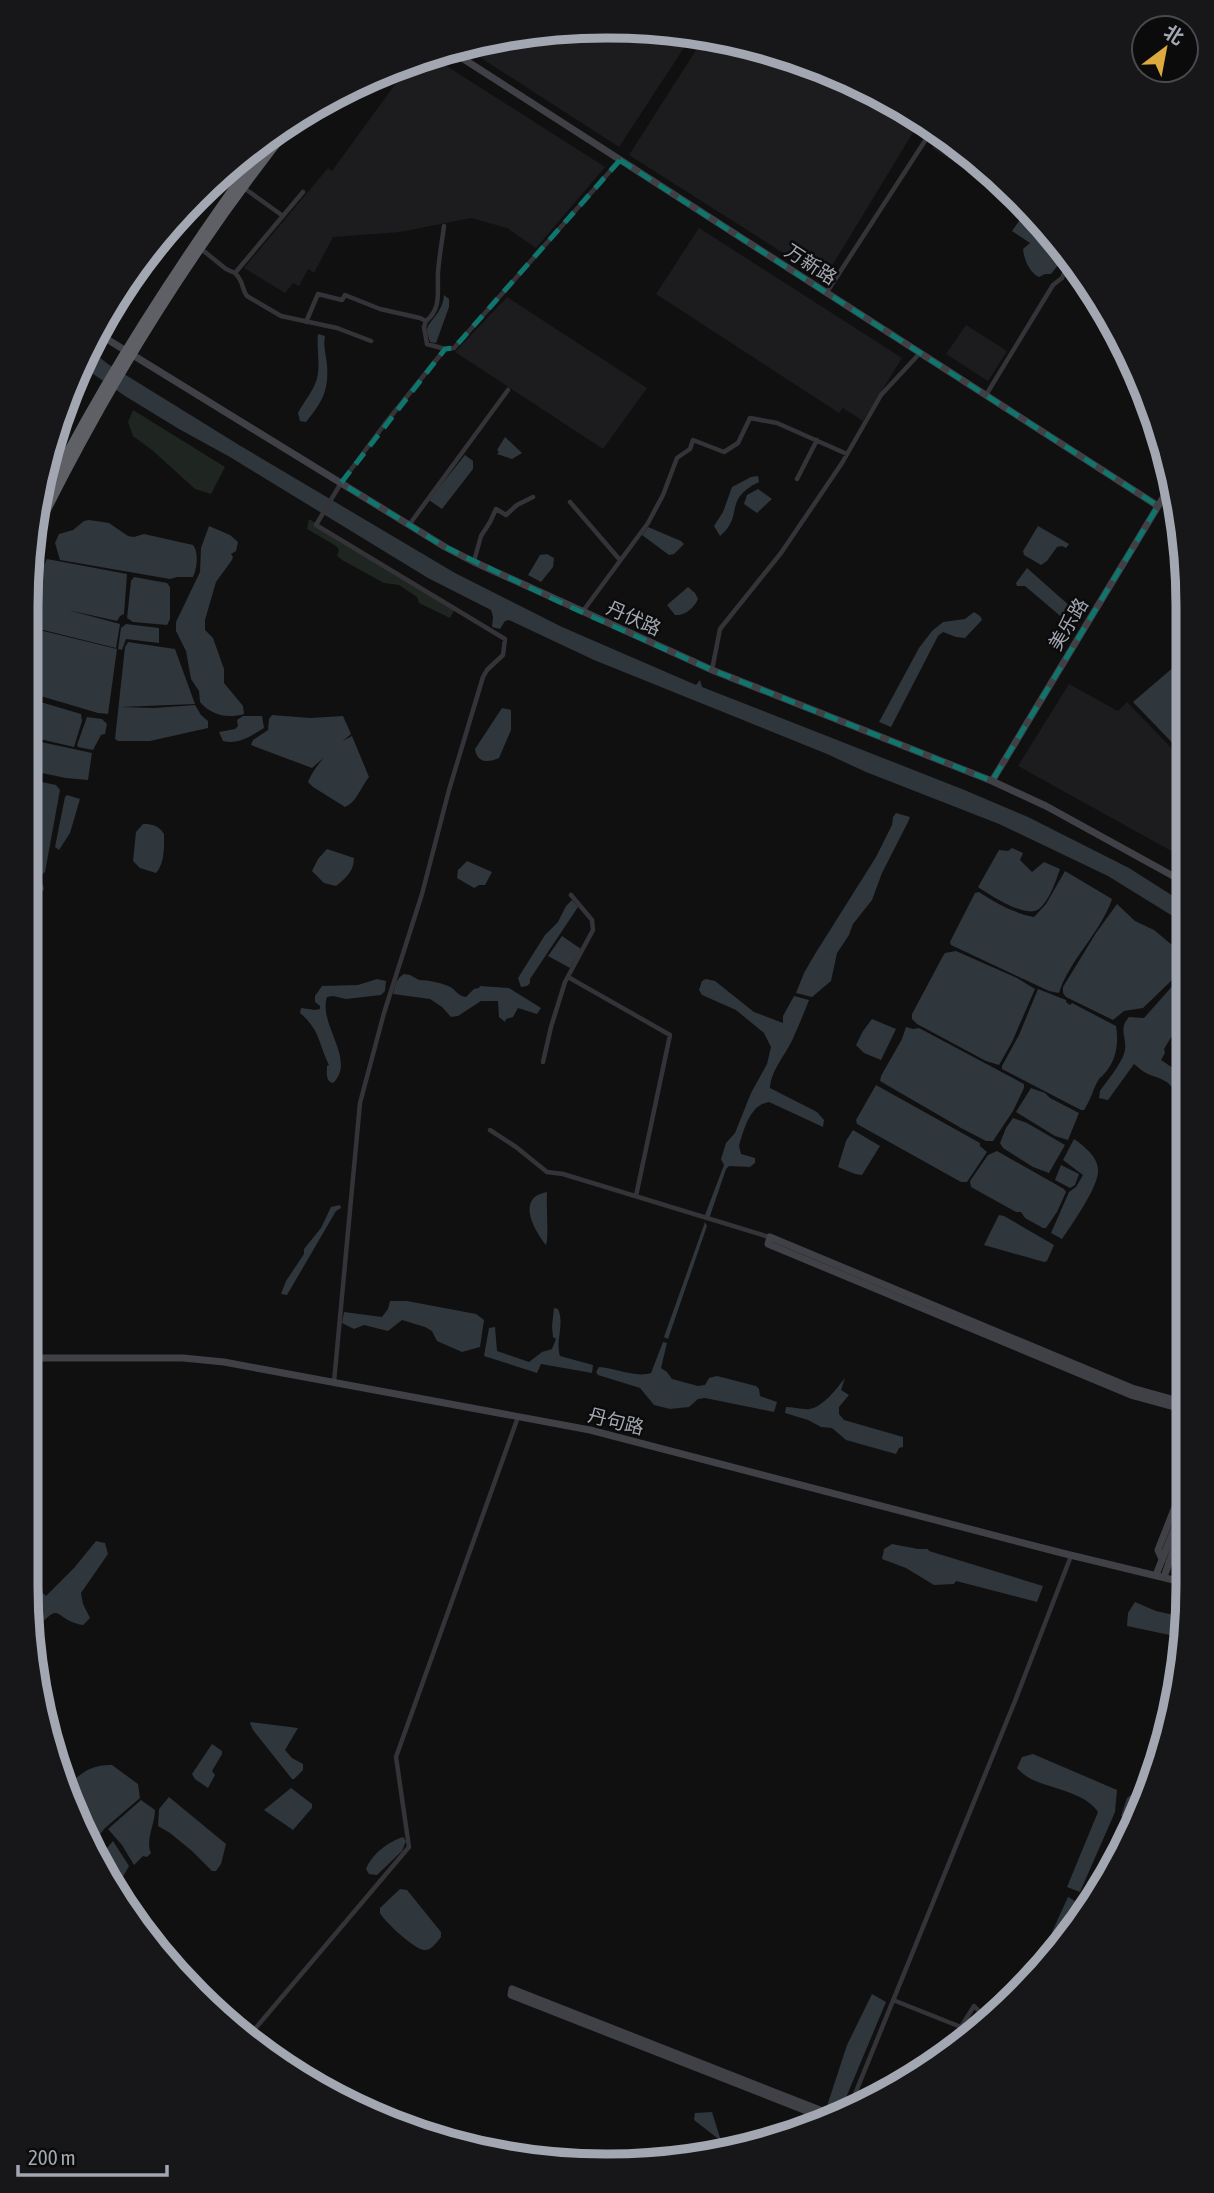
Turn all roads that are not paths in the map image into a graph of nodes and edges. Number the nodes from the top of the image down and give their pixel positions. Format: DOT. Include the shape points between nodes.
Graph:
graph roads {
  1 [pos="461,58"];
  2 [pos="927,137"];
  3 [pos="275,145"];
  4 [pos="620,160"];
  5 [pos="254,161"];
  6 [pos="243,188"];
  7 [pos="303,192"];
  8 [pos="283,216"];
  9 [pos="444,226"];
  10 [pos="197,245"];
  11 [pos="1065,271"];
  12 [pos="235,273"];
  13 [pos="827,293"];
  14 [pos="426,321"];
  15 [pos="306,322"];
  16 [pos="106,339"];
  17 [pos="371,341"];
  18 [pos="445,349"];
  19 [pos="128,353"];
  20 [pos="920,353"];
  21 [pos="108,389"];
  22 [pos="508,390"];
  23 [pos="986,396"];
  24 [pos="817,440"];
  25 [pos="847,454"];
  26 [pos="797,480"];
  27 [pos="339,486"];
  28 [pos="51,488"];
  29 [pos="1165,495"];
  30 [pos="533,497"];
  31 [pos="570,502"];
  32 [pos="1158,506"];
  33 [pos="47,510"];
  34 [pos="409,524"];
  35 [pos="620,560"];
  36 [pos="474,562"];
  37 [pos="582,612"];
  38 [pos="712,670"];
  39 [pos="992,781"];
  40 [pos="1176,878"];
  41 [pos="571,895"];
  42 [pos="568,977"];
  43 [pos="543,1062"];
  44 [pos="491,1130"];
  45 [pos="636,1196"];
  46 [pos="770,1237"];
  47 [pos="38,1358"];
  48 [pos="334,1382"];
  49 [pos="1176,1400"];
  50 [pos="1176,1407"];
  51 [pos="518,1417"];
  52 [pos="1176,1504"];
  53 [pos="1176,1530"];
  54 [pos="1176,1538"];
  55 [pos="1071,1555"];
  56 [pos="1176,1558"];
  57 [pos="1166,1561"];
  58 [pos="1160,1576"];
  59 [pos="1176,1580"];
  60 [pos="893,2000"];
  61 [pos="982,2014"];
  62 [pos="253,2031"];
  63 [pos="855,2094"];
  64 [pos="824,2111"];
  65 [pos="816,2115"];
  1 -- 4 [label="main road, 万新路"];
  2 -- 13 [label="street"];
  3 -- 6 [label="highway"];
  4 -- 13 [label="main road, 万新路"];
  4 -- 18 [label="street" via="454,348"];
  5 -- 10 [label="highway"];
  6 -- 8 [label="street"];
  6 -- 10 [label="highway"];
  7 -- 8 [label="street"];
  8 -- 12 [label="street"];
  9 -- 14 [label="street" via="440,290"];
  10 -- 12 [label="street"];
  10 -- 19 [label="highway"];
  11 -- 23 [label="street"];
  12 -- 15 [label="street" via="247,296 281,316"];
  13 -- 20 [label="main road, 万新路"];
  14 -- 15 [label="street" via="345,295 341,300 318,294"];
  14 -- 18 [label="street" via="427,344"];
  15 -- 17 [label="street"];
  16 -- 19 [label="main road, 丹伏路"];
  18 -- 27 [label="street"];
  19 -- 21 [label="highway"];
  19 -- 27 [label="main road, 丹伏路"];
  20 -- 23 [label="main road, 万新路"];
  20 -- 25 [label="street" via="881,395"];
  21 -- 28 [label="highway"];
  21 -- 33 [label="highway"];
  22 -- 34 [label="street"];
  23 -- 32 [label="main road, 万新路"];
  24 -- 25 [label="street"];
  24 -- 26 [label="street"];
  24 -- 35 [label="street" via="777,423 750,418 738,443 724,452 693,440 690,449 677,458 655,512"];
  25 -- 38 [label="street" via="780,553 720,629"];
  27 -- 34 [label="main road, 丹伏路"];
  27 -- 48 [label="street" via="316,525 505,639 503,655 483,677 365,1079"];
  29 -- 32 [label="main road, 美乐路"];
  30 -- 36 [label="street" via="506,515 496,509 481,536"];
  31 -- 35 [label="street"];
  32 -- 39 [label="main road, 美乐路"];
  34 -- 36 [label="main road, 丹伏路"];
  35 -- 37 [label="street"];
  36 -- 37 [label="main road, 丹伏路"];
  37 -- 38 [label="main road, 丹伏路"];
  38 -- 39 [label="main road, 丹伏路"];
  39 -- 40 [label="main road, 丹伏路"];
  41 -- 42 [label="street" via="593,924"];
  42 -- 43 [label="street"];
  42 -- 45 [label="street" via="670,1035"];
  44 -- 45 [label="street" via="547,1172"];
  45 -- 46 [label="street"];
  46 -- 49 [label="main road" via="1132,1388"];
  46 -- 50 [label="main road" via="768,1244 918,1307 1131,1395"];
  47 -- 48 [label="main road, 丹句路" via="183,1358"];
  48 -- 51 [label="main road, 丹句路"];
  51 -- 55 [label="main road, 丹句路" via="590,1430"];
  51 -- 62 [label="street" via="396,1757 409,1847"];
  52 -- 57 [label="main road" via="1158,1550"];
  53 -- 57 [label="main road"];
  54 -- 57 [label="main road"];
  55 -- 58 [label="main road, 丹句路"];
  55 -- 60 [label="street"];
  56 -- 57 [label="main road"];
  57 -- 58 [label="main road"];
  58 -- 59 [label="main road, 丹句路"];
  60 -- 61 [label="street" via="961,2027 974,2006"];
  60 -- 63 [label="street"];
  64 -- 65 [label="main road" via="512,1989 511,1995"];
}
